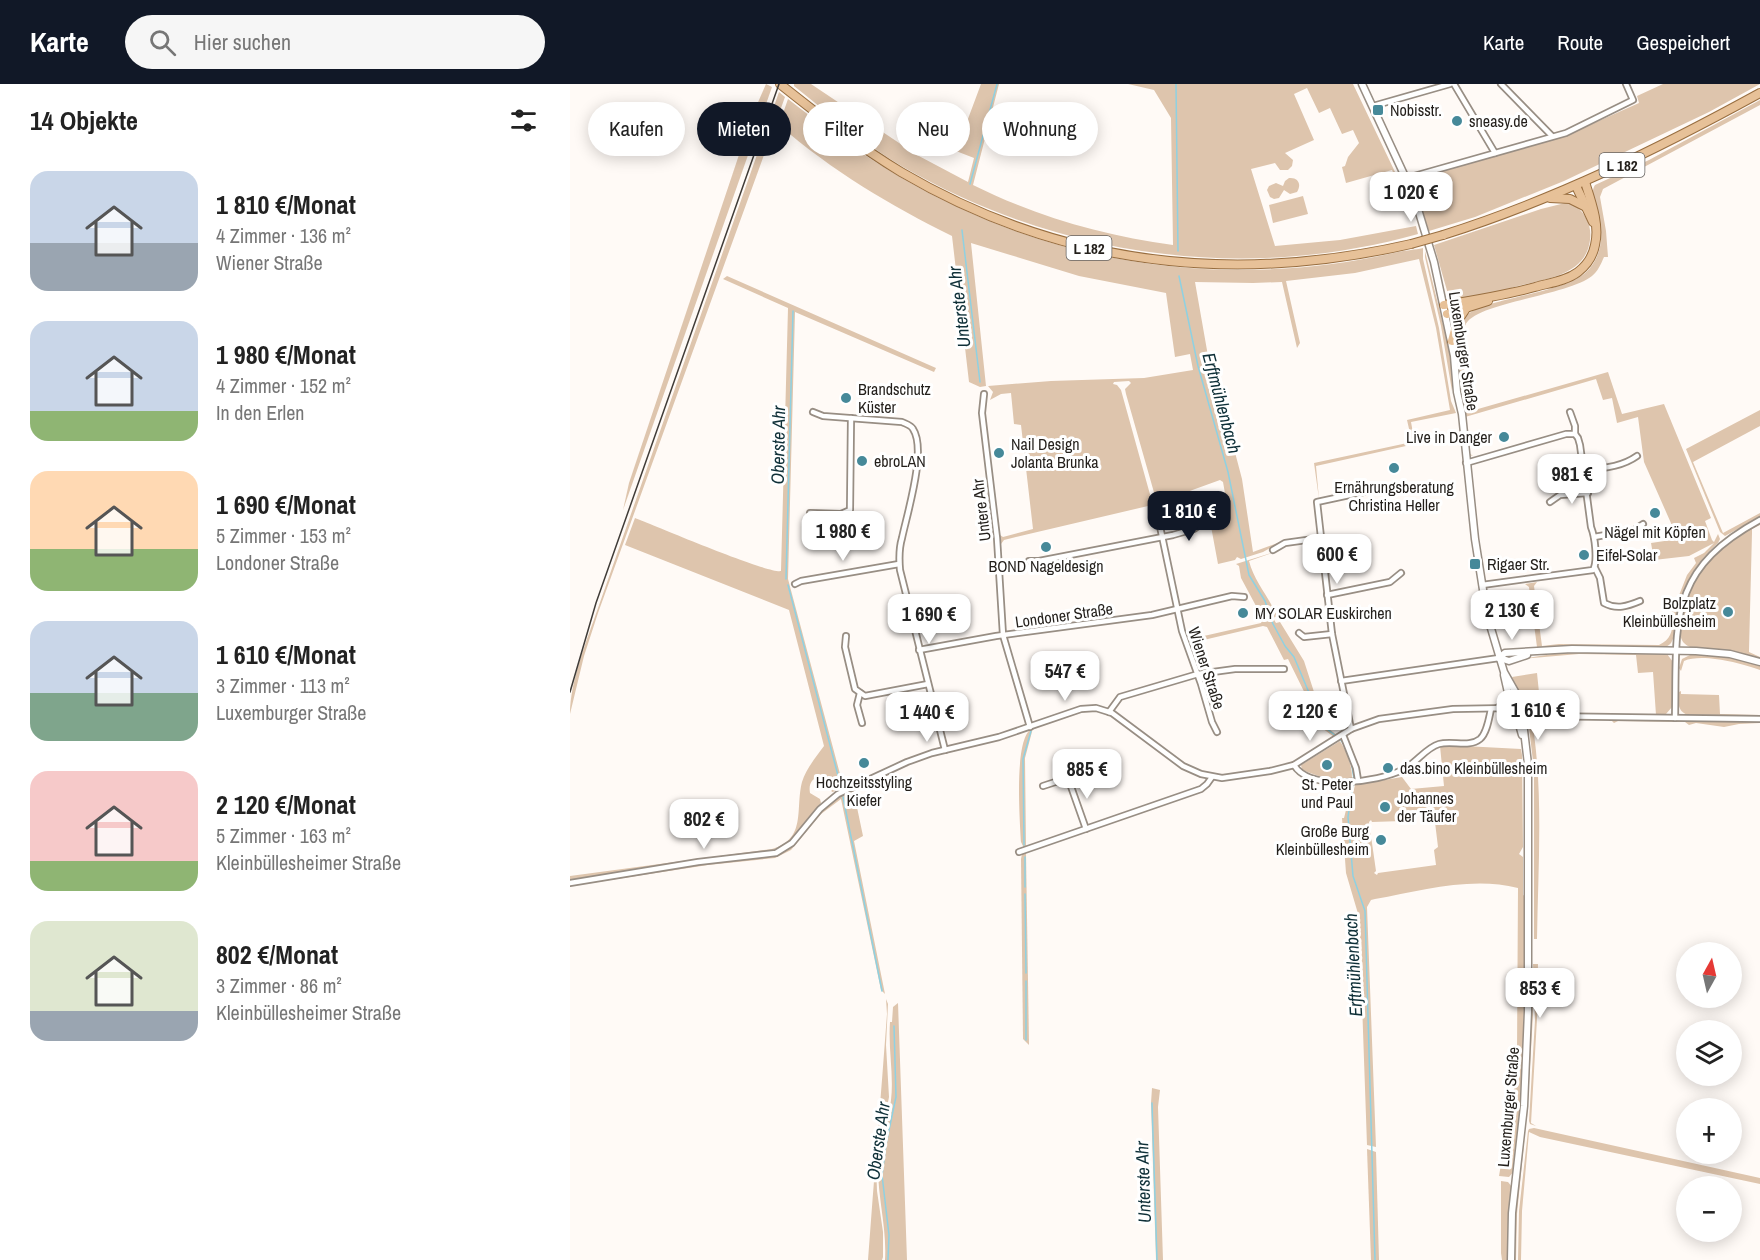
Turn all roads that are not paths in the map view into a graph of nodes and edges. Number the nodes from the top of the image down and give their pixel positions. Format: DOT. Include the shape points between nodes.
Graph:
graph roads {
  1 [pos="780,84"];
  2 [pos="1362,84"];
  3 [pos="1450,84"];
  4 [pos="1454,84"];
  5 [pos="1501,84"];
  6 [pos="1626,84"];
  7 [pos="1760,93"];
  8 [pos="1373,106"];
  9 [pos="1552,136"];
  10 [pos="1495,153"];
  11 [pos="1407,178"];
  12 [pos="1585,182"];
  13 [pos="1576,186"];
  14 [pos="1546,198"];
  15 [pos="1584,206"];
  16 [pos="1595,225"];
  17 [pos="1492,298"];
  18 [pos="1444,305"];
  19 [pos="1465,309"];
  20 [pos="1447,314"];
  21 [pos="1452,341"];
  22 [pos="984,394"];
  23 [pos="813,412"];
  24 [pos="1570,412"];
  25 [pos="851,418"];
  26 [pos="1575,434"];
  27 [pos="1638,456"];
  28 [pos="1466,463"];
  29 [pos="1585,469"];
  30 [pos="1393,490"];
  31 [pos="1588,493"];
  32 [pos="1154,498"];
  33 [pos="1550,502"];
  34 [pos="810,513"];
  35 [pos="1760,520"];
  36 [pos="1204,522"];
  37 [pos="1643,524"];
  38 [pos="1162,536"];
  39 [pos="1594,537"];
  40 [pos="1321,538"];
  41 [pos="1273,550"];
  42 [pos="1029,561"];
  43 [pos="899,564"];
  44 [pos="1595,567"];
  45 [pos="1401,573"];
  46 [pos="795,585"];
  47 [pos="1482,585"];
  48 [pos="1327,595"];
  49 [pos="1244,597"];
  50 [pos="1640,601"];
  51 [pos="1177,609"];
  52 [pos="1299,633"];
  53 [pos="1332,634"];
  54 [pos="1003,635"];
  55 [pos="846,636"];
  56 [pos="919,650"];
  57 [pos="1677,650"];
  58 [pos="1499,658"];
  59 [pos="1760,662"];
  60 [pos="1284,669"];
  61 [pos="1504,672"];
  62 [pos="1198,674"];
  63 [pos="1341,681"];
  64 [pos="928,684"];
  65 [pos="860,693"];
  66 [pos="1517,695"];
  67 [pos="1509,704"];
  68 [pos="1521,705"];
  69 [pos="1491,709"];
  70 [pos="1109,712"];
  71 [pos="1532,718"];
  72 [pos="1675,718"];
  73 [pos="1760,719"];
  74 [pos="862,723"];
  75 [pos="1030,727"];
  76 [pos="1351,729"];
  77 [pos="1217,732"];
  78 [pos="1340,737"];
  79 [pos="945,750"];
  80 [pos="1294,765"];
  81 [pos="1092,770"];
  82 [pos="1212,777"];
  83 [pos="1527,777"];
  84 [pos="1068,778"];
  85 [pos="1355,781"];
  86 [pos="1043,786"];
  87 [pos="1086,829"];
  88 [pos="1019,852"];
  89 [pos="570,883"];
  90 [pos="1511,1260"];
  1 -- 14 [label="main road, L 182, bridge" via="867,151 937,192 1021,228 1089,248 1162,261 1246,266 1326,260 1443,235"];
  2 -- 8 [label="street, Luxemburger Straße"];
  3 -- 8 [label="street"];
  4 -- 10 [label="street"];
  5 -- 9 [label="street"];
  6 -- 9 [label="street" via="1633,100"];
  7 -- 12 [label="main road, L 182"];
  8 -- 11 [label="street, Luxemburger Straße"];
  9 -- 10 [label="street"];
  10 -- 11 [label="street"];
  11 -- 18 [label="street, Luxemburger Straße"];
  12 -- 13 [label="main road, L 182"];
  12 -- 16 [label="main road, L 182"];
  13 -- 14 [label="main road, L 182"];
  13 -- 15 [label="main road"];
  14 -- 15 [label="main road, L 182" via="1570,199"];
  15 -- 16 [label="main road"];
  16 -- 17 [label="main road, L 182" via="1594,250 1577,273"];
  17 -- 18 [label="main road, L 182"];
  17 -- 19 [label="main road, L 182"];
  18 -- 20 [label="street, Luxemburger Straße"];
  19 -- 20 [label="main road, L 182"];
  19 -- 21 [label="main road"];
  20 -- 21 [label="street, Luxemburger Straße"];
  21 -- 28 [label="street, Luxemburger Straße"];
  22 -- 54 [label="street, Untere Ahr" via="982,413 997,538"];
  23 -- 25 [label="street"];
  24 -- 26 [label="street"];
  25 -- 34 [label="street" via="849,510 841,514"];
  25 -- 43 [label="street" via="902,422 915,432 915,478"];
  26 -- 28 [label="street"];
  26 -- 29 [label="street"];
  27 -- 29 [label="street" via="1617,465"];
  28 -- 47 [label="street, Luxemburger Straße"];
  29 -- 31 [label="street"];
  30 -- 40 [label="street" via="1382,488 1317,502"];
  31 -- 33 [label="street" via="1560,495"];
  31 -- 39 [label="street"];
  32 -- 38 [label="street, Wiener Straße"];
  35 -- 57 [label="street" via="1718,547 1694,575 1681,607"];
  36 -- 38 [label="street" via="1194,529"];
  37 -- 39 [label="street" via="1634,530"];
  38 -- 42 [label="street"];
  38 -- 51 [label="street, Wiener Straße"];
  39 -- 44 [label="street"];
  40 -- 41 [label="street" via="1285,543"];
  40 -- 48 [label="street"];
  43 -- 46 [label="street"];
  43 -- 56 [label="street"];
  44 -- 47 [label="street" via="1589,571"];
  44 -- 50 [label="street" via="1604,603 1624,607"];
  45 -- 48 [label="street" via="1390,582"];
  47 -- 58 [label="street, Luxemburger Straße"];
  48 -- 53 [label="street"];
  49 -- 51 [label="street, Wiener Straße" via="1232,596"];
  51 -- 54 [label="street, Londoner Straße"];
  51 -- 62 [label="street, Wiener Straße"];
  52 -- 53 [label="street" via="1304,637"];
  53 -- 63 [label="street"];
  54 -- 56 [label="street, Londoner Straße"];
  54 -- 75 [label="street, Untere Ahr"];
  55 -- 65 [label="street" via="855,689"];
  56 -- 64 [label="street"];
  57 -- 58 [label="street" via="1581,648 1540,652 1509,661"];
  57 -- 59 [label="street" via="1723,653"];
  57 -- 72 [label="street"];
  58 -- 61 [label="street, Luxemburger Straße"];
  58 -- 63 [label="street"];
  60 -- 62 [label="street"];
  61 -- 66 [label="street, Luxemburger Straße"];
  61 -- 67 [label="street, Luxemburger Straße"];
  62 -- 70 [label="street" via="1120,697"];
  62 -- 77 [label="street, Wiener Straße"];
  63 -- 76 [label="street"];
  64 -- 65 [label="street" via="865,696"];
  64 -- 79 [label="street"];
  65 -- 74 [label="street" via="857,705"];
  66 -- 67 [label="street"];
  66 -- 68 [label="street, Luxemburger Straße"];
  67 -- 68 [label="street" via="1518,709"];
  67 -- 69 [label="street"];
  67 -- 83 [label="street, Luxemburger Straße" via="1522,733"];
  68 -- 83 [label="street, Luxemburger Straße"];
  69 -- 76 [label="street" via="1400,714"];
  69 -- 85 [label="street" via="1479,740 1439,744 1404,770"];
  70 -- 75 [label="street" via="1081,709"];
  70 -- 82 [label="street" via="1178,763"];
  71 -- 72 [label="street"];
  72 -- 73 [label="street"];
  75 -- 79 [label="street"];
  76 -- 78 [label="street"];
  78 -- 80 [label="street"];
  78 -- 85 [label="street" via="1356,768"];
  79 -- 89 [label="street" via="907,762 834,797 792,843 776,853"];
  80 -- 82 [label="street" via="1236,777"];
  80 -- 85 [label="street" via="1314,780"];
  81 -- 84 [label="street"];
  82 -- 87 [label="street" via="1201,789"];
  83 -- 90 [label="street, Luxemburger Straße" via="1527,1043"];
  84 -- 86 [label="street"];
  84 -- 87 [label="street"];
  87 -- 88 [label="street"];
}
